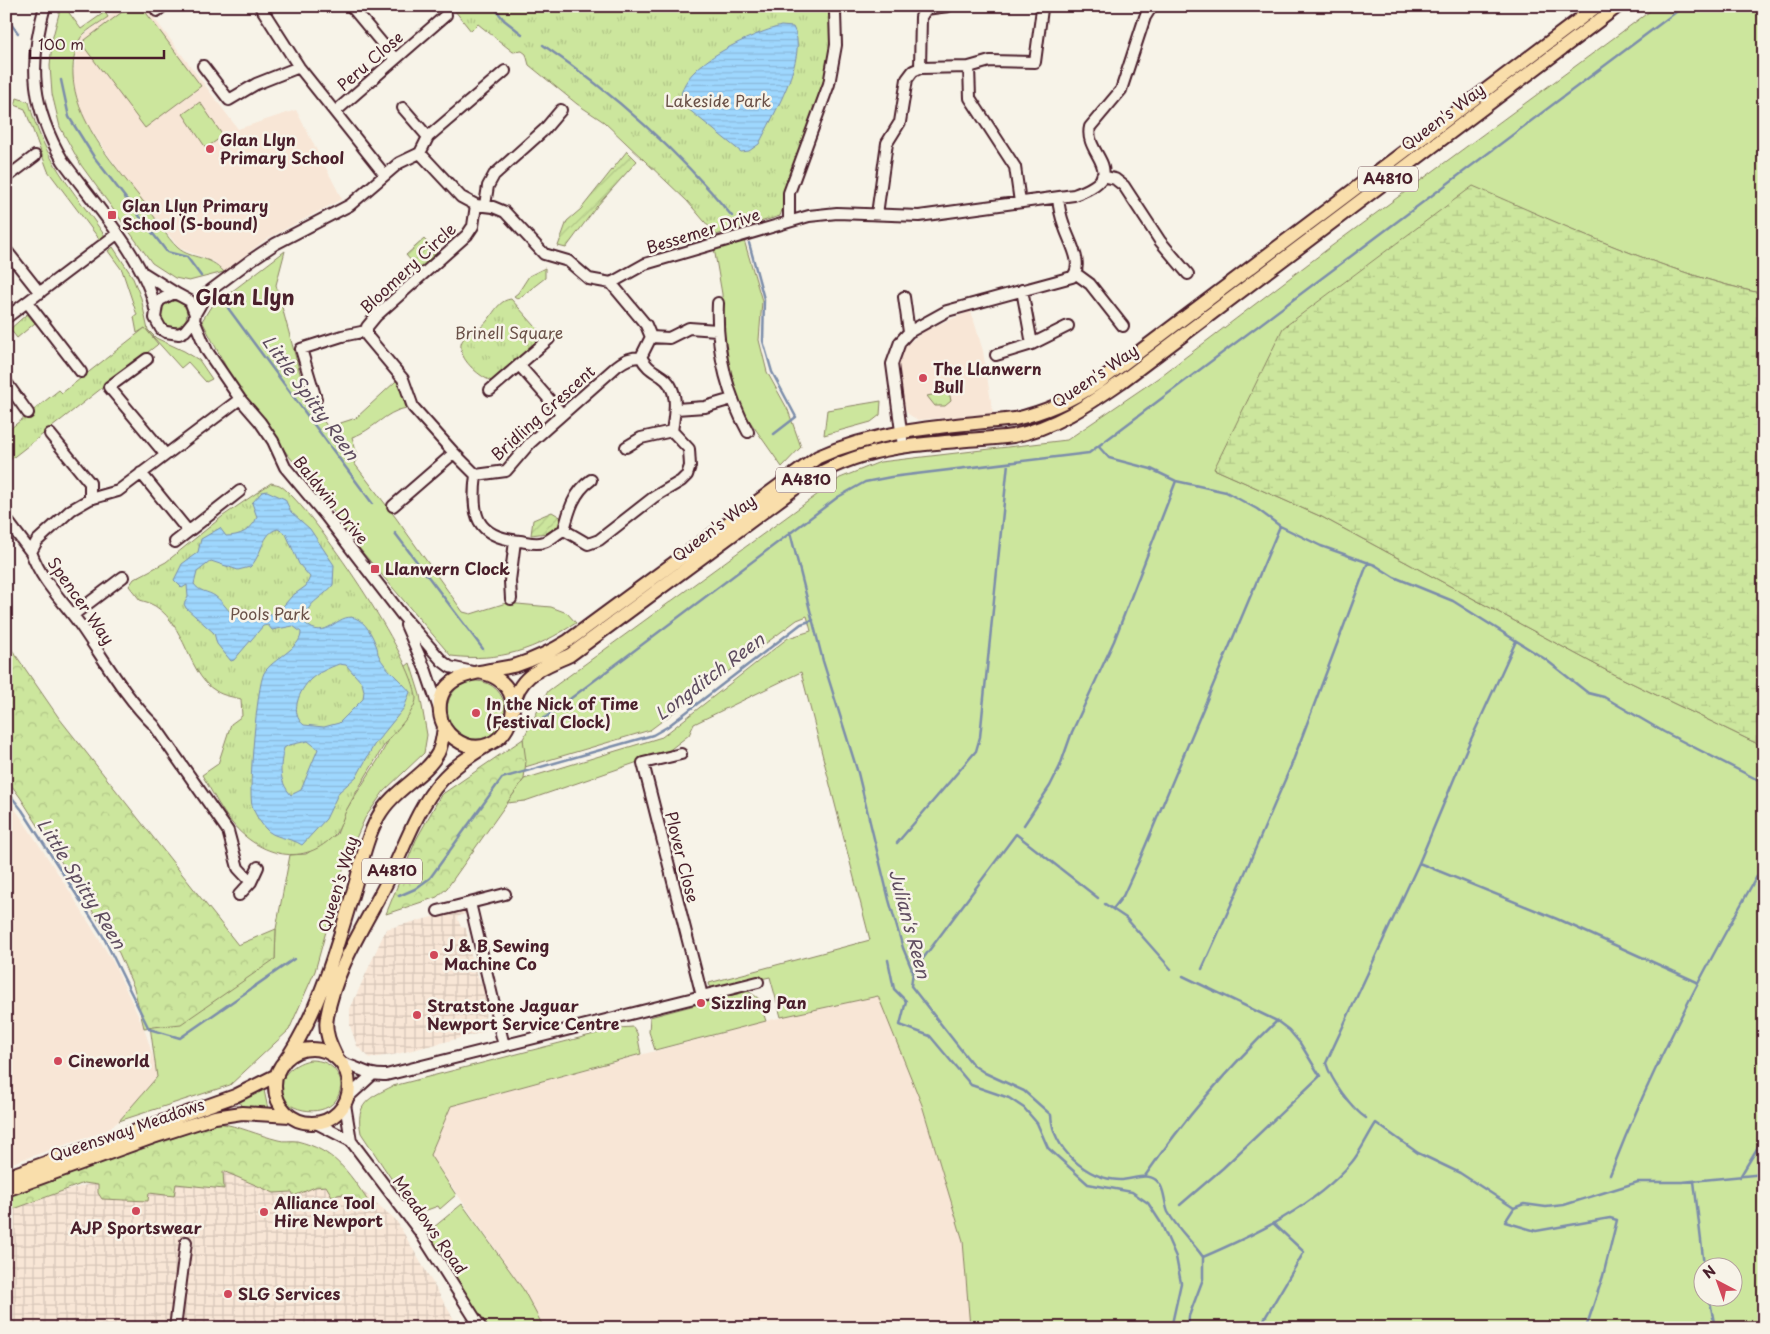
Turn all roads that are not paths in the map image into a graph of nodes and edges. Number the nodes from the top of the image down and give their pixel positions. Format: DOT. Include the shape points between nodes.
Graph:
graph roads {
  1 [pos="46,6"];
  2 [pos="260,6"];
  3 [pos="352,6"];
  4 [pos="837,6"];
  5 [pos="948,6"];
  6 [pos="1152,6"];
  7 [pos="1597,6"];
  8 [pos="1618,6"];
  9 [pos="925,8"];
  10 [pos="1042,9"];
  11 [pos="446,15"];
  12 [pos="394,59"];
  13 [pos="203,66"];
  14 [pos="969,67"];
  15 [pos="299,68"];
  16 [pos="920,68"];
  17 [pos="505,71"];
  18 [pos="403,108"];
  19 [pos="561,110"];
  20 [pos="336,111"];
  21 [pos="428,137"];
  22 [pos="420,154"];
  23 [pos="35,156"];
  24 [pos="385,175"];
  25 [pos="1102,176"];
  26 [pos="6,178"];
  27 [pos="1058,198"];
  28 [pos="1020,202"];
  29 [pos="481,205"];
  30 [pos="877,214"];
  31 [pos="789,221"];
  32 [pos="117,234"];
  33 [pos="6,250"];
  34 [pos="142,271"];
  35 [pos="1075,273"];
  36 [pos="1188,274"];
  37 [pos="611,283"];
  38 [pos="1022,290"];
  39 [pos="40,293"];
  40 [pos="207,293"];
  41 [pos="181,295"];
  42 [pos="904,297"];
  43 [pos="27,302"];
  44 [pos="718,303"];
  45 [pos="155,309"];
  46 [pos="194,317"];
  47 [pos="6,318"];
  48 [pos="1068,326"];
  49 [pos="1123,326"];
  50 [pos="717,330"];
  51 [pos="366,331"];
  52 [pos="909,332"];
  53 [pos="179,334"];
  54 [pos="651,337"];
  55 [pos="549,339"];
  56 [pos="1032,344"];
  57 [pos="207,352"];
  58 [pos="996,355"];
  59 [pos="641,357"];
  60 [pos="146,359"];
  61 [pos="519,365"];
  62 [pos="81,372"];
  63 [pos="6,382"];
  64 [pos="490,390"];
  65 [pos="240,399"];
  66 [pos="316,399"];
  67 [pos="732,399"];
  68 [pos="676,409"];
  69 [pos="28,413"];
  70 [pos="562,414"];
  71 [pos="672,431"];
  72 [pos="901,431"];
  73 [pos="748,432"];
  74 [pos="50,434"];
  75 [pos="903,446"];
  76 [pos="626,447"];
  77 [pos="454,453"];
  78 [pos="165,454"];
  79 [pos="141,474"];
  80 [pos="476,475"];
  81 [pos="591,480"];
  82 [pos="240,491"];
  83 [pos="90,499"];
  84 [pos="393,506"];
  85 [pos="6,519"];
  86 [pos="564,530"];
  87 [pos="188,531"];
  88 [pos="515,541"];
  89 [pos="175,542"];
  90 [pos="31,552"];
  91 [pos="123,577"];
  92 [pos="511,599"];
  93 [pos="72,615"];
  94 [pos="402,615"];
  95 [pos="476,672"];
  96 [pos="440,712"];
  97 [pos="513,715"];
  98 [pos="444,727"];
  99 [pos="488,744"];
  100 [pos="681,754"];
  101 [pos="258,866"];
  102 [pos="251,882"];
  103 [pos="505,894"];
  104 [pos="239,895"];
  105 [pos="470,903"];
  106 [pos="438,911"];
  107 [pos="758,982"];
  108 [pos="702,996"];
  109 [pos="504,1046"];
  110 [pos="340,1062"];
  111 [pos="279,1070"];
  112 [pos="371,1076"];
  113 [pos="346,1101"];
  114 [pos="290,1116"];
  115 [pos="316,1123"];
  116 [pos="351,1141"];
  117 [pos="6,1177"];
  118 [pos="6,1190"];
  119 [pos="186,1242"];
  120 [pos="175,1328"];
  121 [pos="481,1328"];
  1 -- 32 [label="street" via="37,38 34,75 42,115 63,161"];
  2 -- 15 [label="street"];
  3 -- 12 [label="street"];
  4 -- 31 [label="street" via="836,45 829,84 788,193"];
  5 -- 9 [label="street"];
  6 -- 25 [label="street" via="1121,90 1090,127 1091,141 1103,163"];
  7 -- 72 [label="main road, Queen's Way / A4810" via="1074,398 1015,419"];
  8 -- 75 [label="main road, Queen's Way / A4810" via="1121,382 1074,414 1037,430 1012,436"];
  9 -- 16 [label="street" via="921,17"];
  10 -- 14 [label="street" via="1035,62 990,62"];
  11 -- 12 [label="street, Peru Close"];
  12 -- 20 [label="street, Peru Close"];
  13 -- 15 [label="street" via="229,100 256,84"];
  14 -- 16 [label="street"];
  14 -- 28 [label="street" via="970,98 1015,167"];
  15 -- 20 [label="street"];
  16 -- 30 [label="street" via="907,79 900,122 888,143"];
  17 -- 21 [label="street"];
  18 -- 21 [label="street"];
  19 -- 29 [label="street, Bloomery Circle" via="544,130 494,175"];
  20 -- 24 [label="street"];
  21 -- 22 [label="street"];
  22 -- 24 [label="street" via="399,163"];
  22 -- 29 [label="street" via="453,190"];
  23 -- 26 [label="street"];
  24 -- 40 [label="street" via="350,205 274,244"];
  25 -- 27 [label="street, Bessemer Drive" via="1096,184 1080,193"];
  25 -- 36 [label="street" via="1116,179 1124,186 1160,241"];
  27 -- 28 [label="street, Bessemer Drive"];
  27 -- 35 [label="street" via="1075,254"];
  28 -- 30 [label="street, Bessemer Drive" via="919,216"];
  29 -- 37 [label="street" via="505,212 548,256 568,261 589,278"];
  29 -- 51 [label="street, Bloomery Circle" via="467,235 376,316"];
  30 -- 31 [label="street, Bessemer Drive" via="822,214"];
  31 -- 37 [label="street, Bessemer Drive" via="645,264"];
  32 -- 34 [label="street"];
  32 -- 39 [label="street"];
  33 -- 39 [label="street"];
  34 -- 41 [label="street"];
  34 -- 45 [label="street"];
  35 -- 38 [label="street" via="1067,279"];
  35 -- 49 [label="street" via="1090,284"];
  37 -- 54 [label="street" via="646,325"];
  38 -- 52 [label="street" via="947,311"];
  38 -- 56 [label="street"];
  39 -- 43 [label="street"];
  40 -- 41 [label="street"];
  40 -- 46 [label="street"];
  41 -- 45 [label="street" via="160,300"];
  41 -- 46 [label="street" via="190,301"];
  42 -- 52 [label="street"];
  43 -- 47 [label="street"];
  43 -- 62 [label="street"];
  44 -- 50 [label="street"];
  45 -- 53 [label="street" via="155,318 161,329"];
  46 -- 53 [label="street" via="190,326"];
  46 -- 57 [label="street"];
  48 -- 56 [label="street"];
  50 -- 54 [label="street" via="689,328 669,338"];
  50 -- 67 [label="street"];
  51 -- 66 [label="street" via="301,349"];
  51 -- 77 [label="street, Bloomery Circle" via="370,341 403,379 413,407"];
  52 -- 72 [label="street" via="900,342 892,364"];
  53 -- 57 [label="street" via="193,340"];
  54 -- 59 [label="street"];
  55 -- 61 [label="street"];
  56 -- 58 [label="street"];
  57 -- 65 [label="street, Baldwin Drive"];
  59 -- 68 [label="street" via="648,368 669,383"];
  59 -- 70 [label="street, Bridling Crescent" via="622,361"];
  60 -- 78 [label="street" via="109,388"];
  61 -- 64 [label="street"];
  61 -- 70 [label="street"];
  63 -- 69 [label="street"];
  65 -- 78 [label="street, Spencer Way"];
  65 -- 94 [label="street, Baldwin Drive" via="264,428 285,467"];
  67 -- 68 [label="street" via="705,407"];
  67 -- 73 [label="street"];
  68 -- 71 [label="street"];
  70 -- 80 [label="street, Bridling Crescent" via="530,443 506,471"];
  71 -- 76 [label="street" via="641,438"];
  71 -- 86 [label="street" via="691,456 682,481 654,497 594,543 581,542"];
  72 -- 75 [label="street"];
  72 -- 95 [label="main road, Queen's Way / A4810" via="840,447 818,457 568,641 530,661"];
  74 -- 83 [label="street" via="90,482"];
  75 -- 97 [label="main road, Queen's Way / A4810" via="863,454 814,474 570,655 522,682 516,693"];
  77 -- 80 [label="street"];
  77 -- 84 [label="street"];
  78 -- 79 [label="street, Spencer Way"];
  79 -- 83 [label="street, Spencer Way" via="118,491"];
  79 -- 87 [label="street"];
  80 -- 88 [label="street" via="473,504 477,517 496,536"];
  81 -- 86 [label="street" via="573,501"];
  82 -- 87 [label="street"];
  83 -- 90 [label="street, Spencer Way" via="51,526"];
  85 -- 90 [label="street"];
  86 -- 88 [label="street" via="544,542"];
  87 -- 89 [label="street"];
  88 -- 92 [label="street"];
  90 -- 93 [label="street, Spencer Way" via="39,573"];
  91 -- 93 [label="street"];
  93 -- 102 [label="street, Spencer Way" via="228,831 238,868"];
  94 -- 95 [label="street" via="442,661 450,667"];
  94 -- 96 [label="street"];
  95 -- 96 [label="main road, Queen's Way" via="458,677 450,684 442,697"];
  95 -- 97 [label="main road" via="489,674 506,686 513,704"];
  96 -- 98 [label="main road, Queen's Way"];
  97 -- 99 [label="main road, Queen's Way" via="504,733"];
  98 -- 99 [label="main road" via="459,742 478,746"];
  98 -- 111 [label="main road, Queen's Way / A4810" via="438,753 389,799 378,817 310,1014 296,1047"];
  99 -- 110 [label="main road, Queen's Way / A4810" via="455,767 429,797 351,952 332,994 326,1019 330,1045"];
  100 -- 108 [label="street, Plover Close" via="643,763"];
  101 -- 102 [label="street"];
  102 -- 104 [label="street"];
  103 -- 105 [label="street"];
  105 -- 106 [label="street"];
  105 -- 109 [label="street"];
  107 -- 108 [label="street"];
  108 -- 109 [label="street"];
  109 -- 112 [label="street"];
  110 -- 111 [label="main road" via="323,1051 311,1049 295,1054"];
  110 -- 112 [label="street"];
  110 -- 113 [label="main road" via="348,1080"];
  111 -- 114 [label="main road" via="275,1087 277,1098"];
  111 -- 117 [label="main road, Queensway Meadows / A4810" via="235,1096"];
  112 -- 113 [label="street"];
  113 -- 115 [label="main road" via="338,1113"];
  113 -- 116 [label="street, Meadows Road"];
  114 -- 115 [label="main road" via="298,1121"];
  114 -- 118 [label="main road, Queensway Meadows" via="242,1113 216,1117"];
  115 -- 116 [label="street, Meadows Road"];
  116 -- 121 [label="street, Meadows Road" via="420,1232"];
  119 -- 120 [label="street"];
}
